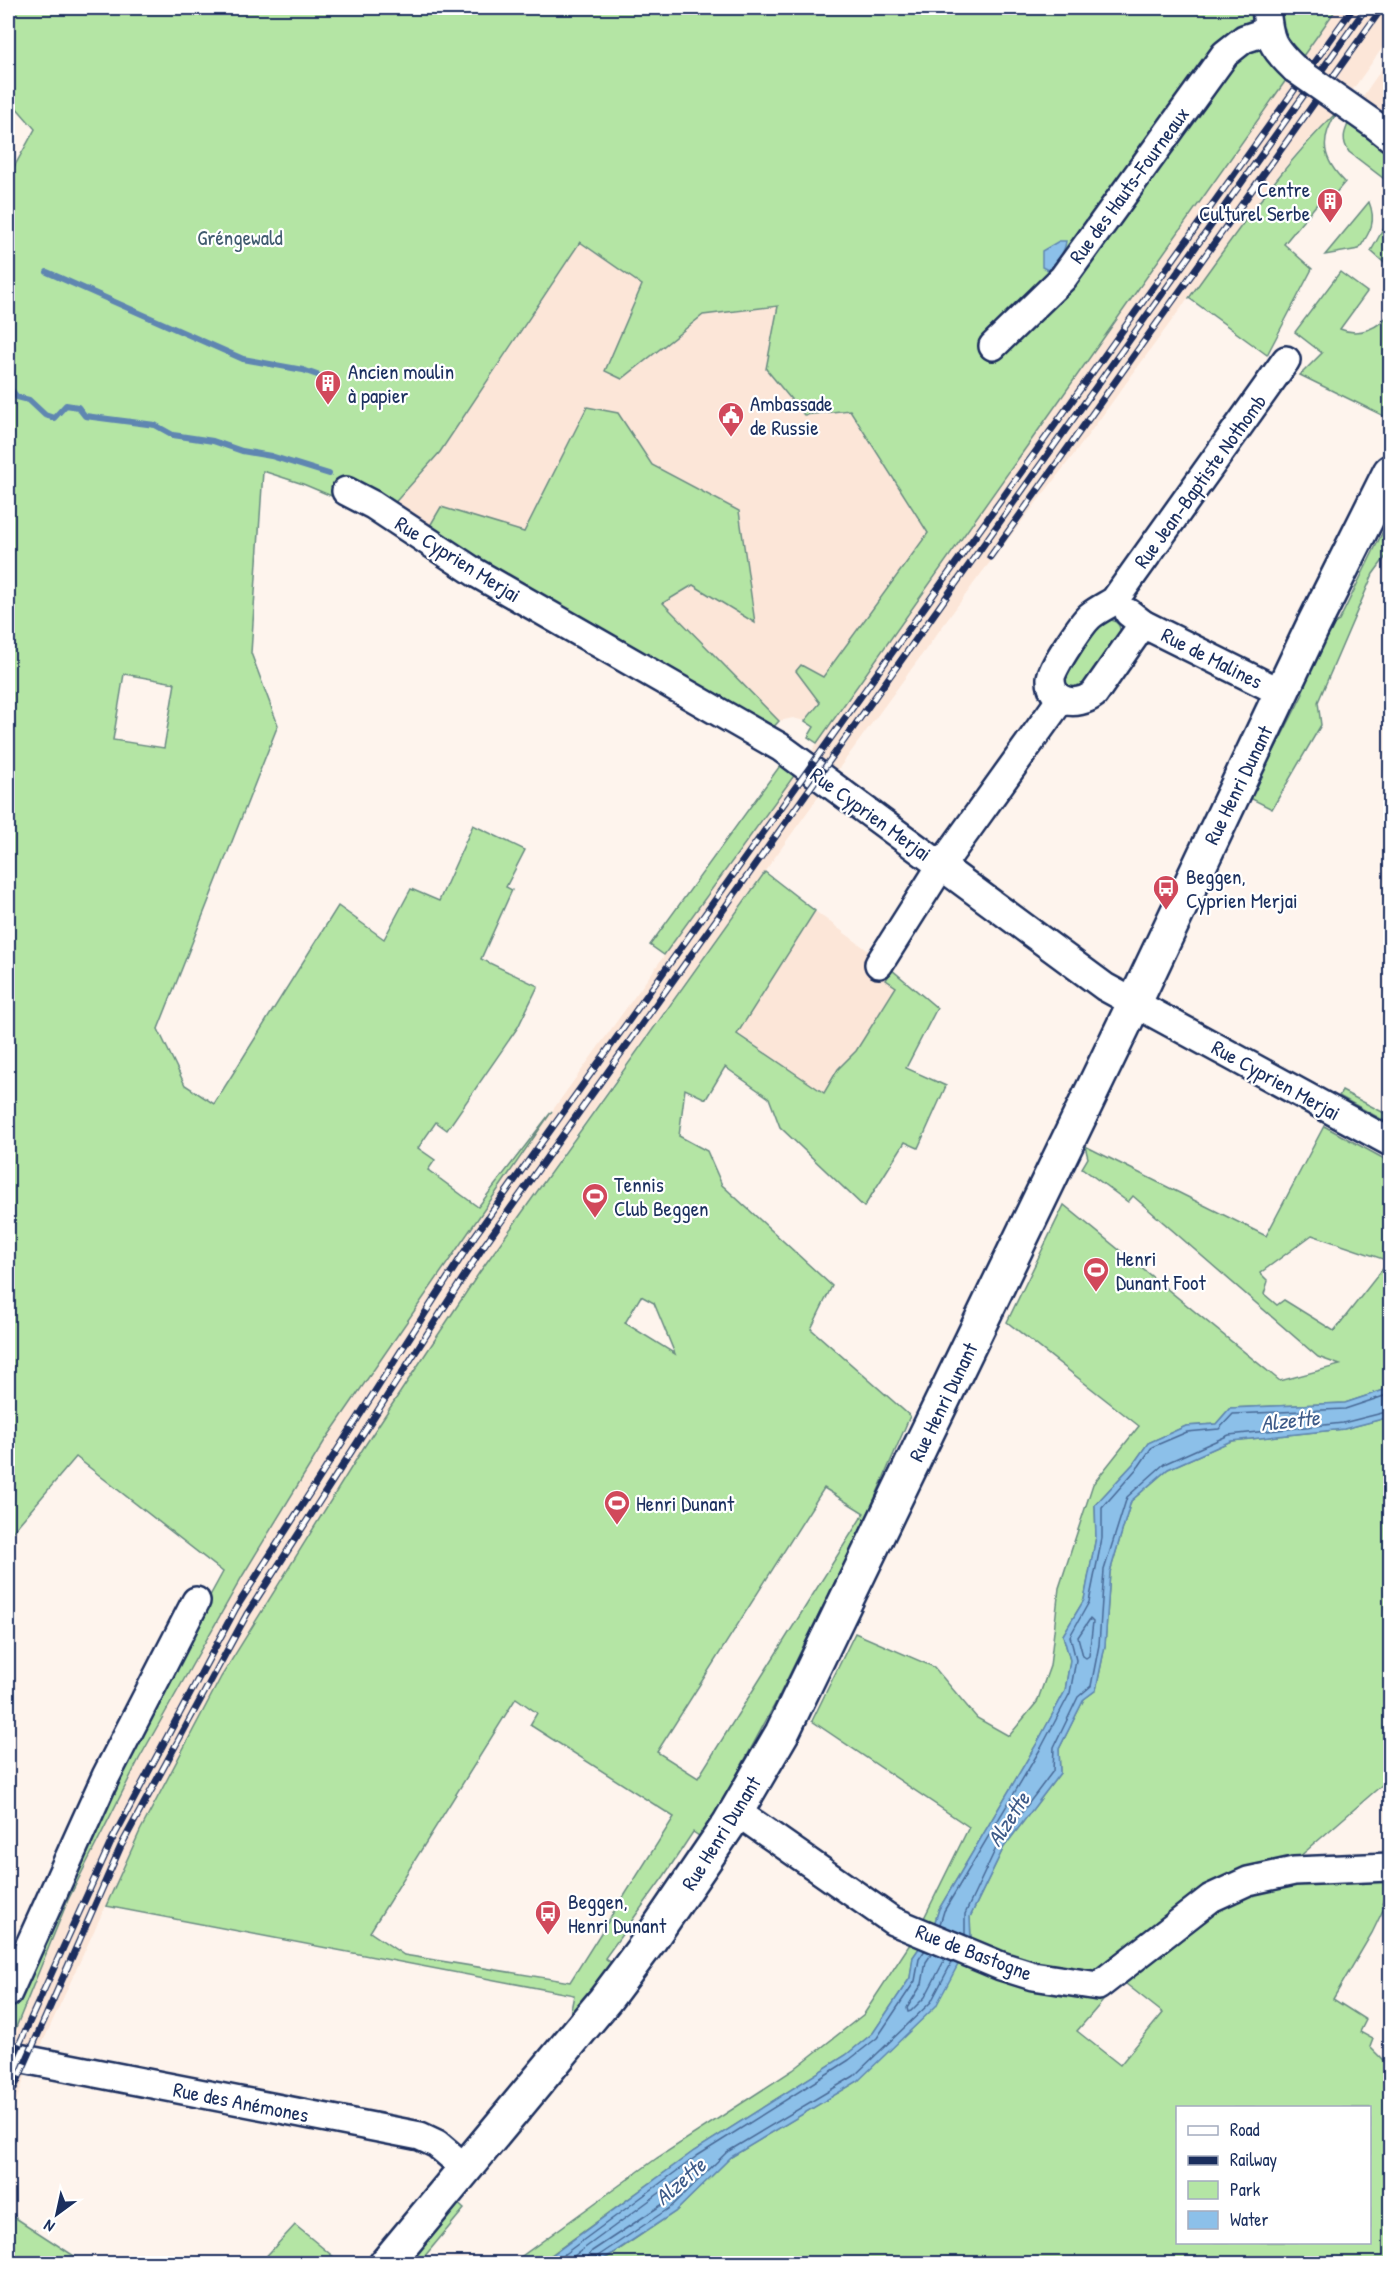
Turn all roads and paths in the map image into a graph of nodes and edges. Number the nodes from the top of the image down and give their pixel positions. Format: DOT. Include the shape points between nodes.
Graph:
graph roads {
  1 [pos="1267,19"];
  2 [pos="1383,131"];
  3 [pos="993,346"];
  4 [pos="1286,360"];
  5 [pos="1390,472"];
  6 [pos="346,491"];
  7 [pos="1114,601"];
  8 [pos="1143,624"];
  9 [pos="1282,693"];
  10 [pos="1061,699"];
  11 [pos="941,866"];
  12 [pos="879,964"];
  13 [pos="1134,1004"];
  14 [pos="1390,1143"];
  15 [pos="196,1601"];
  16 [pos="737,1812"];
  17 [pos="1390,1867"];
  18 [pos="8,1993"];
  19 [pos="8,2056"];
  20 [pos="465,2168"];
  21 [pos="386,2264"];
  1 -- 2 [label="street, Rue des Hauts-Fourneaux, bridge" via="1277,51 1295,69"];
  1 -- 3 [label="street, Rue des Hauts-Fourneaux" via="1225,54 1063,278"];
  4 -- 7 [label="street, Rue Jean-Baptiste Nothomb"];
  5 -- 9 [label="main road, Rue Henri Dunant"];
  6 -- 11 [label="street, Rue Cyprien Merjai" via="476,573 780,747"];
  7 -- 8 [label="street"];
  7 -- 10 [label="street, Rue Jean-Baptiste Nothomb" via="1089,616 1054,667 1053,690"];
  8 -- 9 [label="street, Rue de Malines"];
  8 -- 10 [label="street" via="1094,694 1072,703"];
  9 -- 13 [label="main road, Rue Henri Dunant"];
  10 -- 11 [label="street"];
  11 -- 12 [label="street"];
  11 -- 13 [label="street, Rue Cyprien Merjai" via="1105,987"];
  13 -- 14 [label="street, Rue Cyprien Merjai"];
  13 -- 16 [label="main road, Rue Henri Dunant" via="787,1722"];
  15 -- 18 [label="street" via="106,1776"];
  16 -- 17 [label="street, Rue de Bastogne" via="893,1921 1001,1966 1033,1976 1098,1986 1211,1898 1248,1881 1294,1871"];
  16 -- 20 [label="main road, Rue Henri Dunant" via="632,1965"];
  19 -- 20 [label="street, Rue des Anémones" via="420,2136 437,2144"];
  20 -- 21 [label="main road, Rue Henri Dunant"];
}
